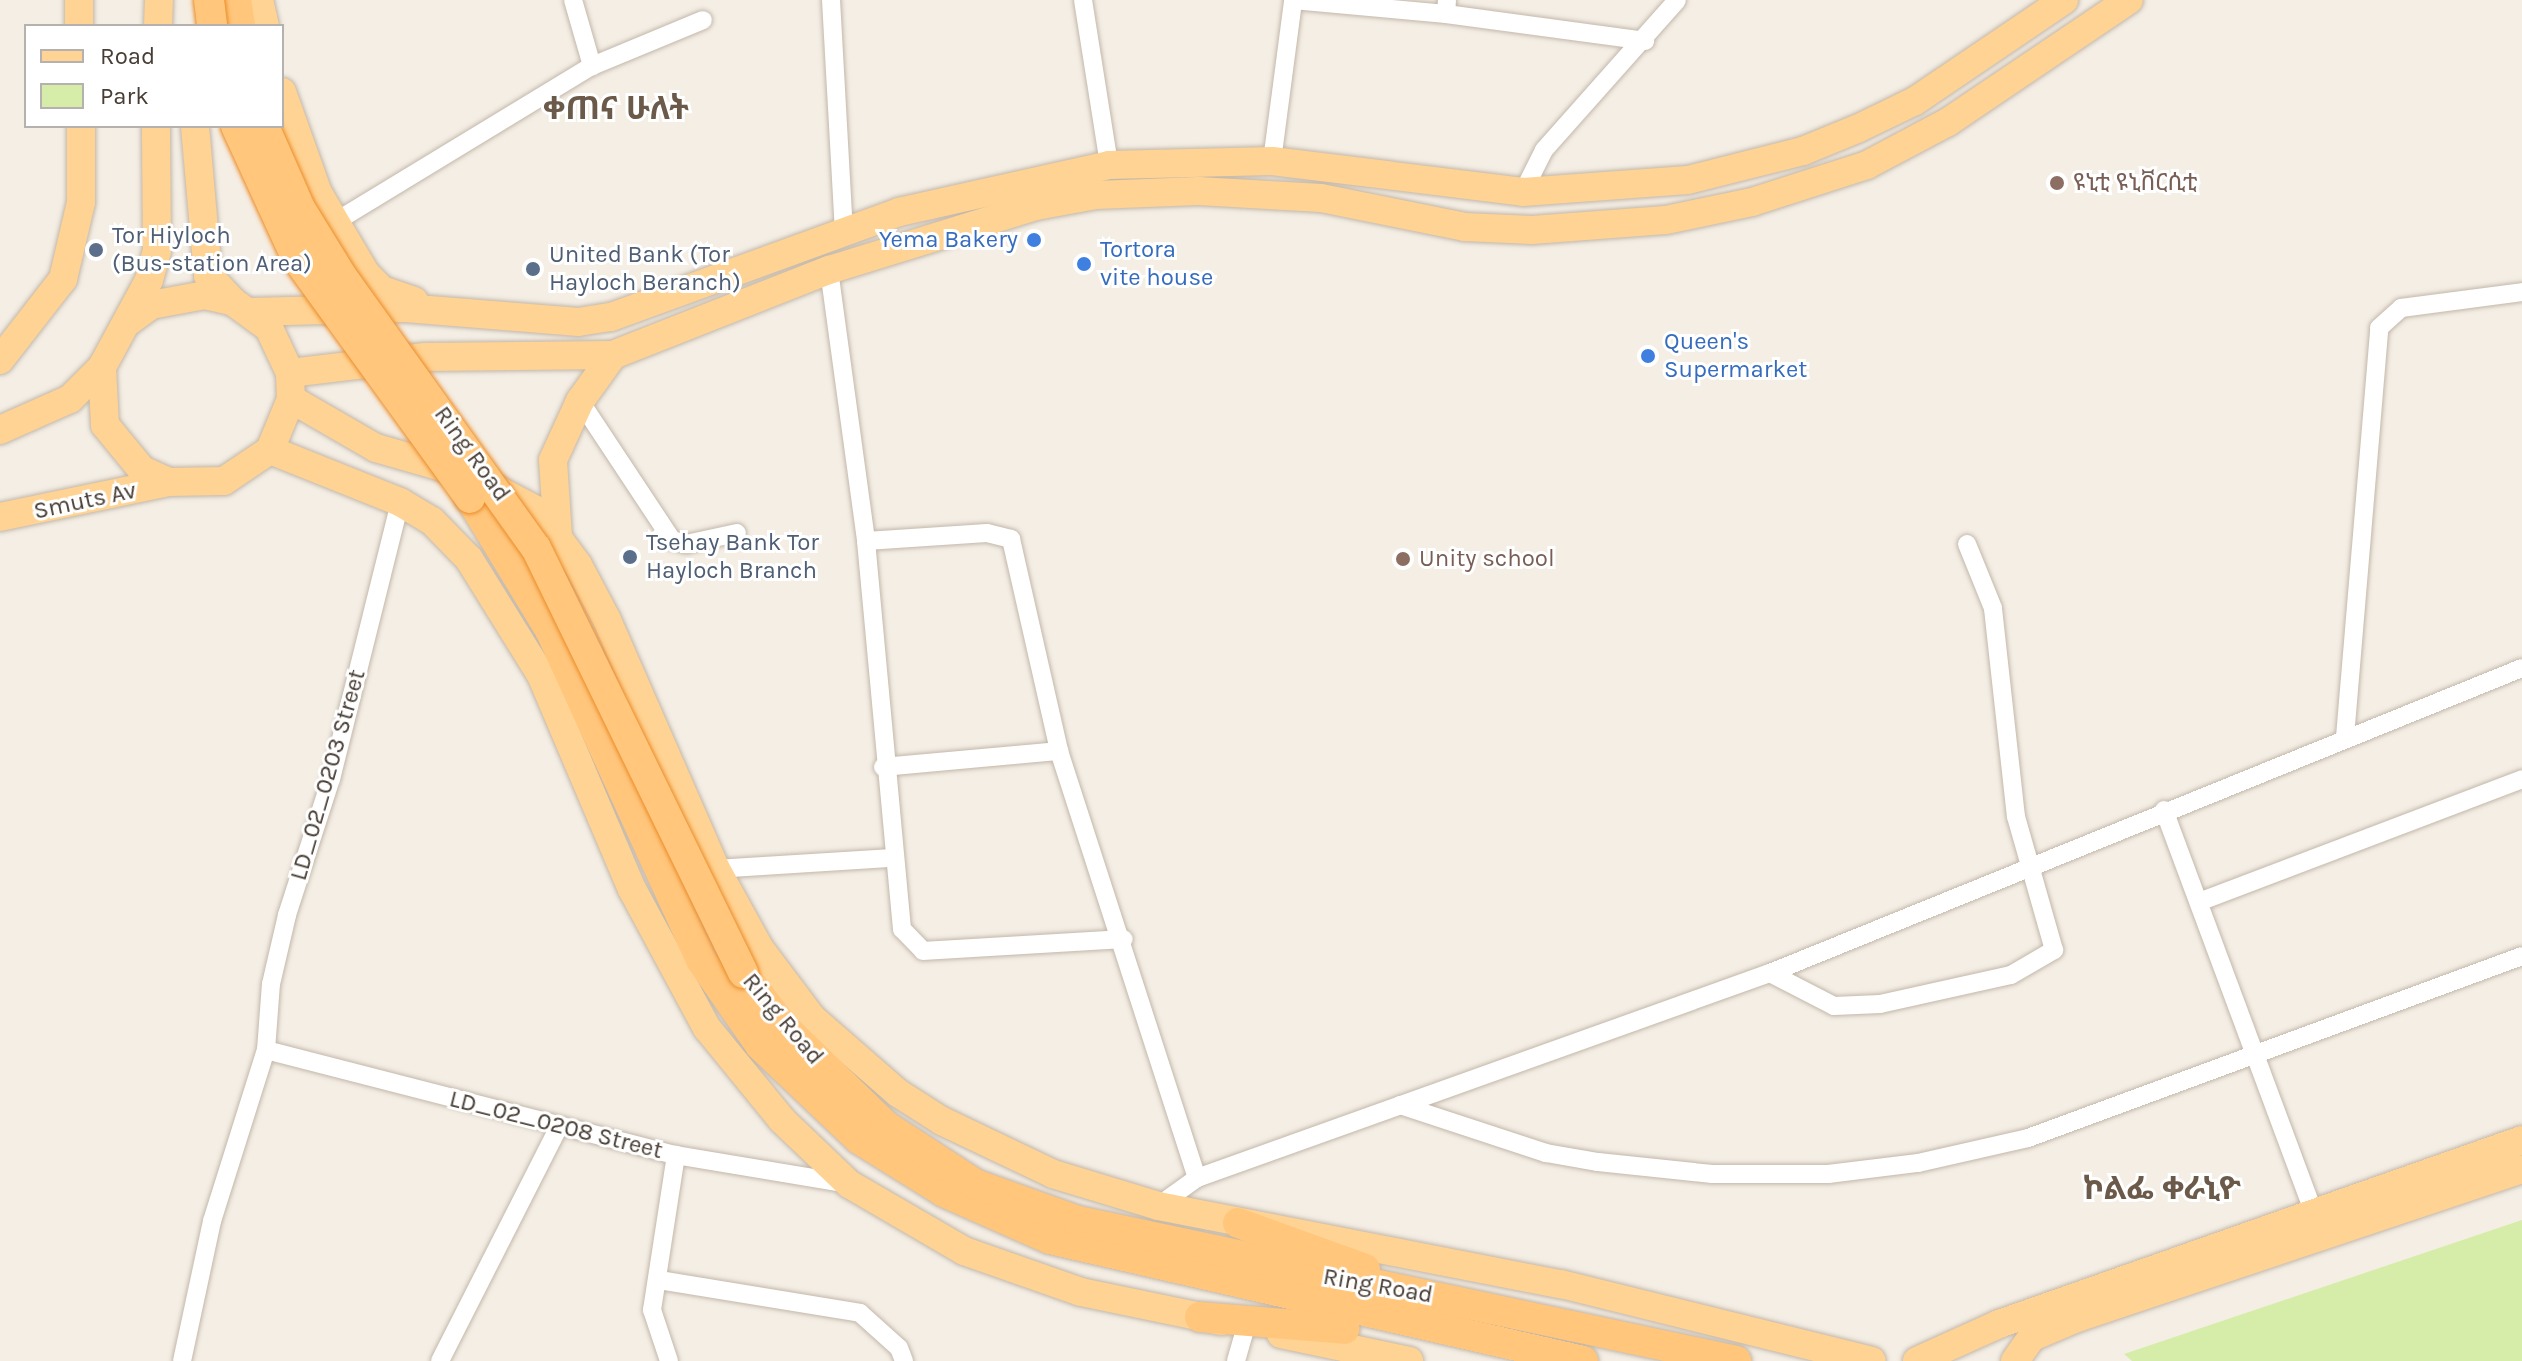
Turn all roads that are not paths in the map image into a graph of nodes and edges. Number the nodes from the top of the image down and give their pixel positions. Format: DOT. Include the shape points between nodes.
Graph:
graph roads {
  1 [pos="79,0"];
  2 [pos="159,0"];
  3 [pos="212,0"];
  4 [pos="236,0"];
  5 [pos="259,0"];
  6 [pos="573,0"];
  7 [pos="831,0"];
  8 [pos="1083,0"];
  9 [pos="1293,0"];
  10 [pos="1677,0"];
  11 [pos="2064,0"];
  12 [pos="2119,4"];
  13 [pos="1447,7"];
  14 [pos="703,20"];
  15 [pos="79,24"];
  16 [pos="158,24"];
  17 [pos="209,24"];
  18 [pos="240,24"];
  19 [pos="265,24"];
  20 [pos="1645,41"];
  21 [pos="592,66"];
  22 [pos="284,99"];
  23 [pos="81,128"];
  24 [pos="156,128"];
  25 [pos="195,128"];
  26 [pos="237,128"];
  27 [pos="265,128"];
  28 [pos="1272,161"];
  29 [pos="1109,165"];
  30 [pos="1523,192"];
  31 [pos="949,197"];
  32 [pos="335,222"];
  33 [pos="956,228"];
  34 [pos="844,230"];
  35 [pos="829,270"];
  36 [pos="2522,292"];
  37 [pos="241,307"];
  38 [pos="442,309"];
  39 [pos="128,322"];
  40 [pos="613,355"];
  41 [pos="0,360"];
  42 [pos="102,367"];
  43 [pos="290,386"];
  44 [pos="580,401"];
  45 [pos="0,430"];
  46 [pos="270,450"];
  47 [pos="169,482"];
  48 [pos="400,502"];
  49 [pos="0,517"];
  50 [pos="737,533"];
  51 [pos="558,537"];
  52 [pos="866,541"];
  53 [pos="1967,544"];
  54 [pos="2522,668"];
  55 [pos="2345,737"];
  56 [pos="1059,751"];
  57 [pos="883,767"];
  58 [pos="2522,779"];
  59 [pos="2164,810"];
  60 [pos="892,858"];
  61 [pos="2029,865"];
  62 [pos="716,869"];
  63 [pos="2199,902"];
  64 [pos="1124,939"];
  65 [pos="2522,956"];
  66 [pos="1770,973"];
  67 [pos="732,982"];
  68 [pos="266,1050"];
  69 [pos="2253,1057"];
  70 [pos="1400,1105"];
  71 [pos="558,1128"];
  72 [pos="2522,1140"];
  73 [pos="676,1155"];
  74 [pos="2522,1169"];
  75 [pos="1197,1178"];
  76 [pos="849,1184"];
  77 [pos="1158,1206"];
  78 [pos="1238,1223"];
  79 [pos="2318,1224"];
  80 [pos="659,1280"];
  81 [pos="1446,1297"];
  82 [pos="1200,1317"];
  83 [pos="1246,1327"];
  84 [pos="1451,1336"];
  85 [pos="182,1361"];
  86 [pos="440,1361"];
  87 [pos="669,1361"];
  88 [pos="904,1361"];
  89 [pos="1236,1361"];
  90 [pos="1409,1361"];
  91 [pos="1583,1361"];
  92 [pos="1736,1361"];
  93 [pos="1872,1361"];
  94 [pos="1917,1361"];
  95 [pos="2015,1361"];
  1 -- 15 [label="main road"];
  2 -- 16 [label="main road"];
  3 -- 17 [label="highway, bridge"];
  4 -- 18 [label="highway"];
  5 -- 19 [label="main road"];
  6 -- 21 [label="street"];
  7 -- 34 [label="street"];
  8 -- 29 [label="street"];
  9 -- 13 [label="street"];
  9 -- 28 [label="street"];
  10 -- 20 [label="street"];
  11 -- 30 [label="main road" via="1915,101 1803,151 1688,180"];
  12 -- 33 [label="main road" via="1948,122 1867,165 1752,202 1666,220 1547,230 1465,227 1321,198 1198,191 1096,195"];
  13 -- 20 [label="street"];
  14 -- 21 [label="street"];
  20 -- 30 [label="street" via="1544,150"];
  21 -- 32 [label="street"];
  22 -- 32 [label="main road" via="299,149"];
  23 -- 41 [label="main road" via="81,202 63,279"];
  24 -- 39 [label="main road" via="157,251"];
  25 -- 37 [label="main road" via="208,275"];
  26 -- 67 [label="highway, Ring Road, bridge" via="297,259 470,498 550,630 672,908"];
  27 -- 67 [label="highway, Ring Road, bridge" via="300,208 341,275 536,548"];
  28 -- 29 [label="main road"];
  28 -- 30 [label="main road"];
  29 -- 31 [label="main road"];
  31 -- 33 [label="main road"];
  31 -- 34 [label="main road"];
  32 -- 38 [label="main road" via="382,290"];
  33 -- 35 [label="main road"];
  34 -- 38 [label="main road" via="611,317 552,320"];
  35 -- 40 [label="main road"];
  35 -- 52 [label="street"];
  36 -- 55 [label="street" via="2401,308 2379,328"];
  37 -- 38 [label="main road"];
  37 -- 39 [label="main road" via="177,296"];
  37 -- 43 [label="main road" via="276,339"];
  39 -- 42 [label="main road"];
  40 -- 43 [label="main road" via="439,356"];
  40 -- 44 [label="main road"];
  42 -- 45 [label="main road" via="70,399"];
  42 -- 47 [label="main road" via="105,425 142,470"];
  43 -- 46 [label="main road"];
  43 -- 51 [label="main road" via="376,448 519,497"];
  44 -- 50 [label="street" via="672,540 686,544"];
  44 -- 51 [label="main road" via="553,460"];
  46 -- 47 [label="main road" via="224,481"];
  46 -- 48 [label="main road"];
  47 -- 49 [label="main road, Smuts Av"];
  48 -- 68 [label="street, LD_02_0203 Street" via="331,779 287,915 271,984"];
  48 -- 76 [label="main road" via="432,521 469,559 508,616 541,675 632,889 707,1028 782,1120"];
  51 -- 62 [label="main road" via="607,620"];
  52 -- 56 [label="street" via="987,533 1011,539"];
  52 -- 57 [label="street"];
  53 -- 61 [label="street" via="1993,608 2016,817"];
  54 -- 55 [label="street"];
  55 -- 59 [label="street"];
  56 -- 57 [label="street"];
  56 -- 64 [label="street"];
  57 -- 60 [label="street"];
  58 -- 63 [label="street"];
  59 -- 61 [label="street"];
  59 -- 63 [label="street"];
  60 -- 62 [label="street"];
  60 -- 64 [label="street" via="902,929 923,951"];
  61 -- 66 [label="street"];
  61 -- 66 [label="street" via="2054,950 2011,975 1880,1004 1834,1006"];
  62 -- 77 [label="main road" via="788,990 898,1093 1053,1174"];
  63 -- 69 [label="street"];
  64 -- 75 [label="street"];
  65 -- 69 [label="street"];
  66 -- 70 [label="street"];
  67 -- 81 [label="highway, Ring Road" via="886,1126 975,1184 1078,1221"];
  67 -- 84 [label="highway, Ring Road" via="760,1045 859,1139 1000,1220 1109,1257"];
  68 -- 71 [label="street, LD_02_0208 Street"];
  68 -- 85 [label="street, LD_02_0203 Street" via="212,1221"];
  69 -- 70 [label="street" via="2028,1138 1918,1163 1828,1174 1712,1174 1598,1162 1546,1153"];
  69 -- 79 [label="street"];
  70 -- 75 [label="street"];
  71 -- 73 [label="street, LD_02_0208 Street"];
  71 -- 86 [label="street"];
  72 -- 79 [label="main road"];
  73 -- 76 [label="street, LD_02_0208 Street"];
  73 -- 80 [label="street"];
  74 -- 79 [label="main road"];
  75 -- 77 [label="street"];
  76 -- 82 [label="main road" via="964,1251 1081,1292"];
  77 -- 78 [label="main road"];
  78 -- 81 [label="highway"];
  78 -- 93 [label="main road" via="1561,1284"];
  79 -- 94 [label="main road" via="1999,1324"];
  79 -- 95 [label="main road" via="2032,1337"];
  80 -- 87 [label="street" via="652,1310"];
  80 -- 88 [label="street" via="860,1313 899,1348"];
  81 -- 92 [label="highway, Ring Road"];
  82 -- 83 [label="main road"];
  82 -- 84 [label="highway"];
  83 -- 89 [label="street"];
  83 -- 90 [label="main road"];
  84 -- 91 [label="highway, Ring Road"];
}
